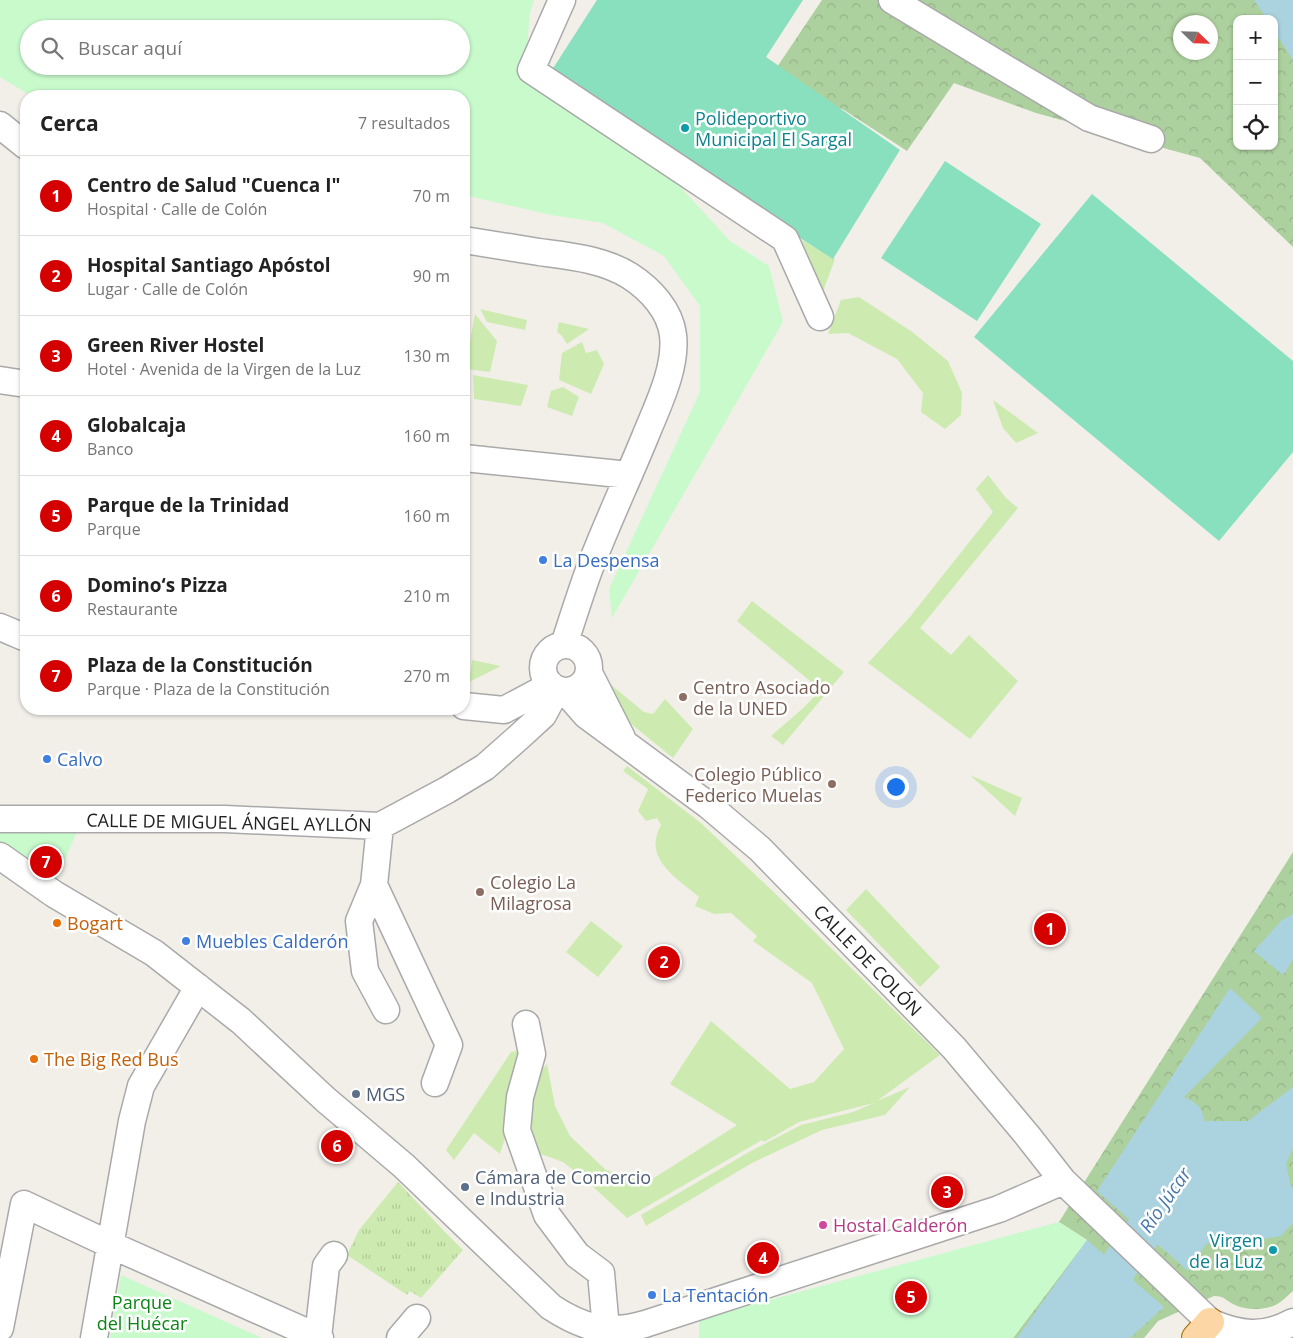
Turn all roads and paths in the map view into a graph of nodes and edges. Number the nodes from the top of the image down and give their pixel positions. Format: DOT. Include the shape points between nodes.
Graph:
graph roads {
  1 [pos="562,0"];
  2 [pos="892,0"];
  3 [pos="1151,139"];
  4 [pos="470,241"];
  5 [pos="820,318"];
  6 [pos="0,380"];
  7 [pos="20,383"];
  8 [pos="470,459"];
  9 [pos="629,475"];
  10 [pos="0,627"];
  11 [pos="20,635"];
  12 [pos="564,645"];
  13 [pos="588,673"];
  14 [pos="558,689"];
  15 [pos="470,707"];
  16 [pos="625,743"];
  17 [pos="0,819"];
  18 [pos="380,826"];
  19 [pos="0,856"];
  20 [pos="374,885"];
  21 [pos="198,987"];
  22 [pos="386,1010"];
  23 [pos="526,1024"];
  24 [pos="435,1083"];
  25 [pos="1063,1181"];
  26 [pos="110,1245"];
  27 [pos="334,1255"];
  28 [pos="417,1318"];
  29 [pos="1293,1322"];
  30 [pos="1201,1324"];
  31 [pos="0,1328"];
  32 [pos="667,1328"];
  33 [pos="606,1329"];
  34 [pos="94,1338"];
  35 [pos="319,1338"];
  36 [pos="400,1338"];
  1 -- 5 [label="street" via="531,70 785,239"];
  2 -- 3 [label="street" via="1089,118"];
  4 -- 9 [label="street" via="595,262 628,275 658,301 672,329 672,357 665,385"];
  6 -- 7 [label="street"];
  8 -- 9 [label="street"];
  9 -- 12 [label="street" via="589,570"];
  10 -- 11 [label="street"];
  12 -- 13 [label="street" via="582,652 588,663"];
  12 -- 14 [label="street" via="547,655 543,667 547,680"];
  13 -- 14 [label="street" via="578,688"];
  13 -- 16 [label="street, CALLE DE COLÓN"];
  14 -- 15 [label="street" via="504,710"];
  14 -- 16 [label="street, CALLE DE COLÓN" via="586,715"];
  14 -- 18 [label="street, CALLE DE MIGUEL ÁNGEL AYLLÓN" via="543,715 485,766"];
  16 -- 25 [label="street, CALLE DE COLÓN" via="760,849 954,1048"];
  17 -- 18 [label="street, CALLE DE MIGUEL ÁNGEL AYLLÓN" via="225,819"];
  18 -- 20 [label="street"];
  19 -- 21 [label="street" via="54,894 154,953"];
  20 -- 22 [label="street" via="359,921 365,971"];
  20 -- 24 [label="street" via="449,1045"];
  21 -- 26 [label="street" via="141,1086"];
  21 -- 33 [label="street" via="404,1166 551,1307 581,1324"];
  23 -- 33 [label="street" via="532,1054 520,1097 517,1130 547,1216 577,1255 601,1273"];
  25 -- 30 [label="street, CALLE DE COLÓN"];
  25 -- 32 [label="street" via="999,1209"];
  26 -- 31 [label="street" via="24,1204"];
  26 -- 34 [label="street"];
  26 -- 35 [label="street"];
  27 -- 35 [label="street" via="326,1266"];
  28 -- 36 [label="street"];
  29 -- 30 [label="street" via="1274,1331 1252,1334"];
  32 -- 33 [label="street"];
}
